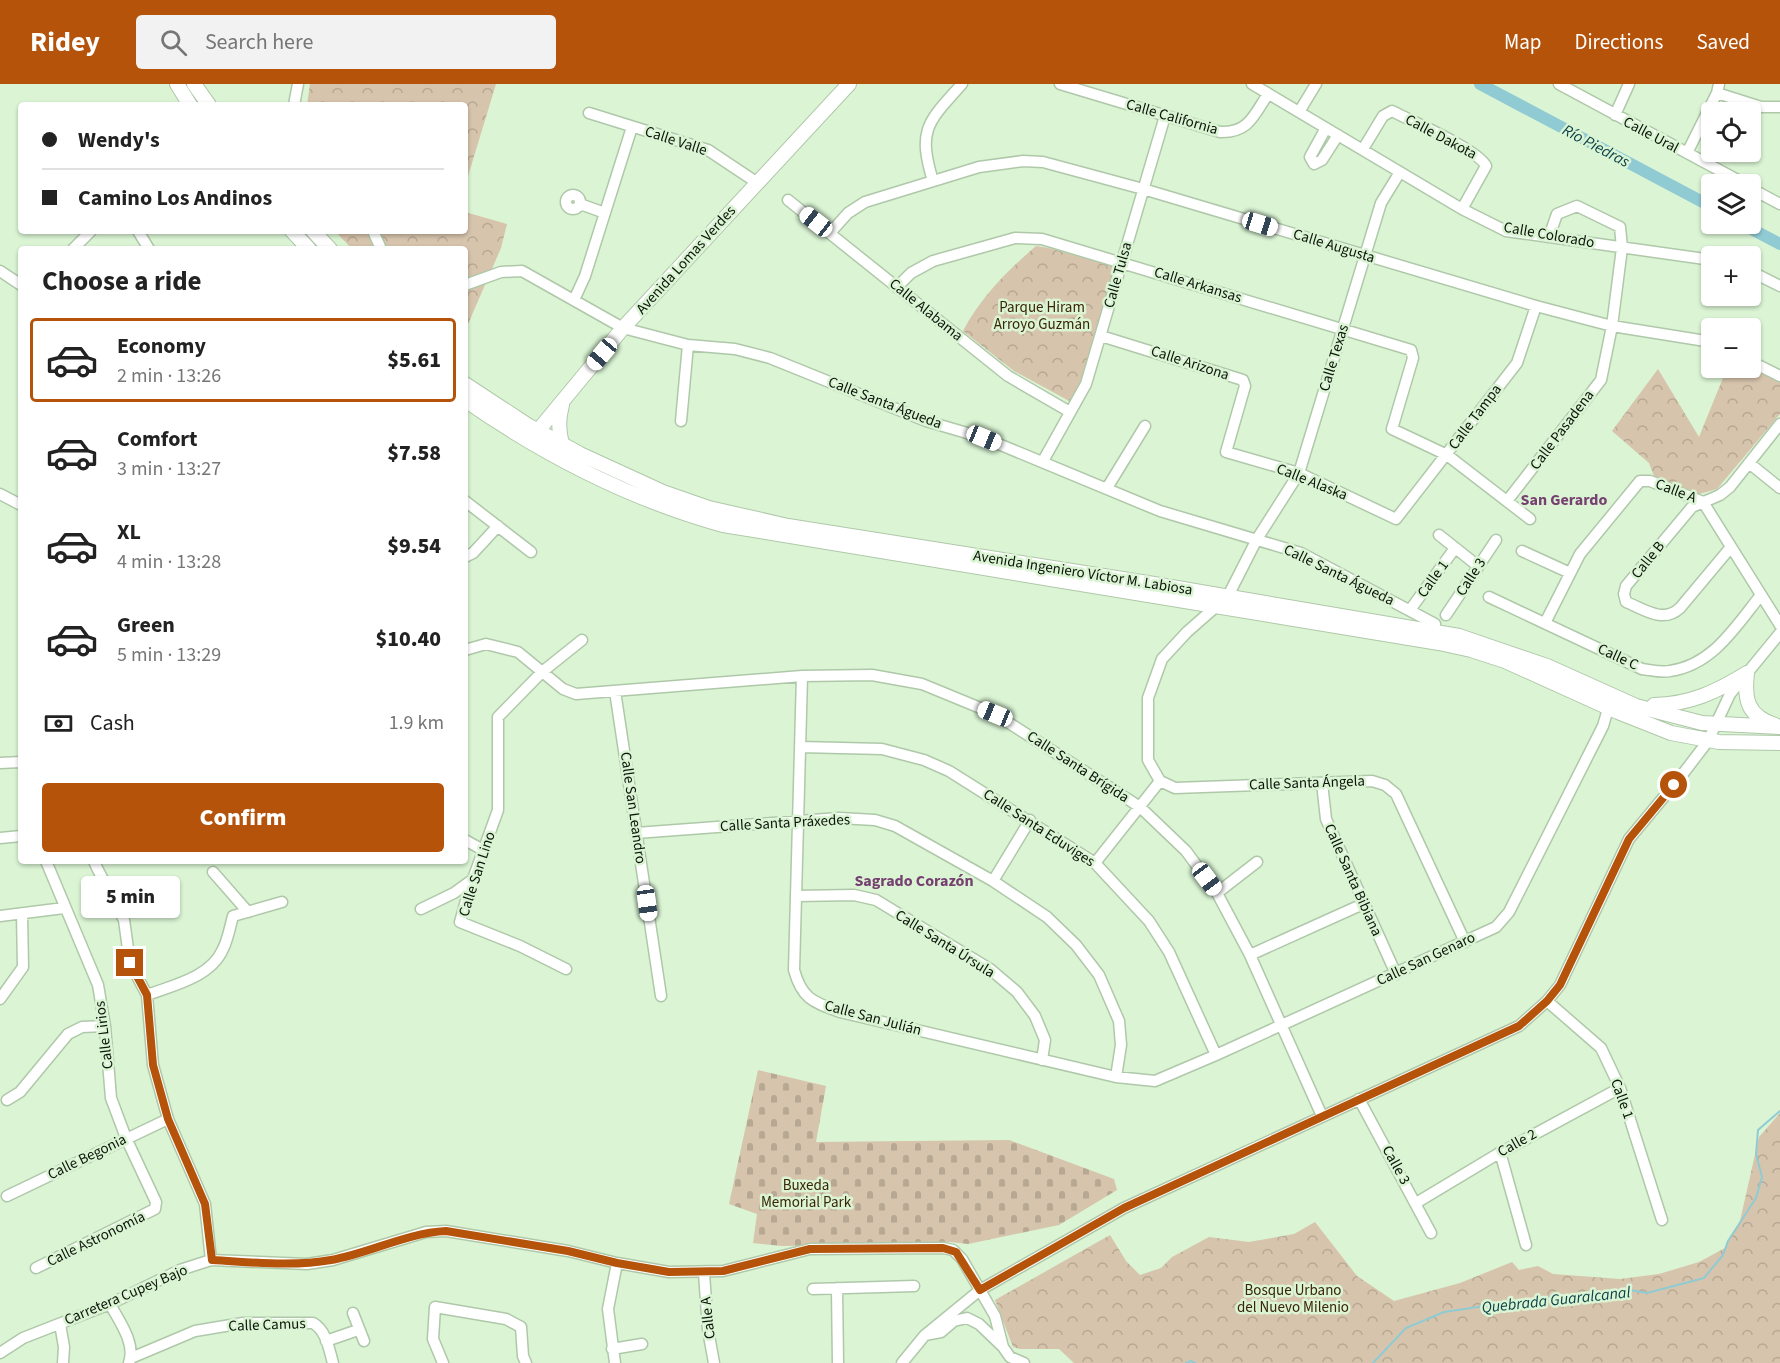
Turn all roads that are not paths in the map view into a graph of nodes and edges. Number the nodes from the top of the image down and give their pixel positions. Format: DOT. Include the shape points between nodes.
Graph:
graph roads {
  1 [pos="177,84"];
  2 [pos="194,84"];
  3 [pos="297,84"];
  4 [pos="849,84"];
  5 [pos="962,84"];
  6 [pos="1060,84"];
  7 [pos="1252,84"];
  8 [pos="1316,84"];
  9 [pos="1559,84"];
  10 [pos="1629,84"];
  11 [pos="1718,89"];
  12 [pos="1268,94"];
  13 [pos="188,102"];
  14 [pos="207,102"];
  15 [pos="294,102"];
  16 [pos="1780,107"];
  17 [pos="1299,112"];
  18 [pos="589,113"];
  19 [pos="1615,115"];
  20 [pos="1164,116"];
  21 [pos="632,128"];
  22 [pos="1326,128"];
  23 [pos="1338,135"];
  24 [pos="1363,149"];
  25 [pos="1687,153"];
  26 [pos="1400,172"];
  27 [pos="1726,174"];
  28 [pos="933,181"];
  29 [pos="756,183"];
  30 [pos="1143,189"];
  31 [pos="1761,194"];
  32 [pos="788,200"];
  33 [pos="580,204"];
  34 [pos="1780,204"];
  35 [pos="1462,209"];
  36 [pos="605,213"];
  37 [pos="830,233"];
  38 [pos="88,234"];
  39 [pos="295,234"];
  40 [pos="316,234"];
  41 [pos="1549,237"];
  42 [pos="77,246"];
  43 [pos="306,246"];
  44 [pos="327,246"];
  45 [pos="1622,248"];
  46 [pos="1364,255"];
  47 [pos="1701,259"];
  48 [pos="1122,262"];
  49 [pos="0,271"];
  50 [pos="1761,276"];
  51 [pos="18,283"];
  52 [pos="468,284"];
  53 [pos="1780,286"];
  54 [pos="897,287"];
  55 [pos="574,300"];
  56 [pos="1536,306"];
  57 [pos="1612,326"];
  58 [pos="623,328"];
  59 [pos="1343,328"];
  60 [pos="1101,336"];
  61 [pos="1701,340"];
  62 [pos="688,345"];
  63 [pos="1761,366"];
  64 [pos="1780,376"];
  65 [pos="468,386"];
  66 [pos="468,402"];
  67 [pos="561,403"];
  68 [pos="1070,412"];
  69 [pos="514,417"];
  70 [pos="681,421"];
  71 [pos="1780,424"];
  72 [pos="1145,426"];
  73 [pos="533,437"];
  74 [pos="562,444"];
  75 [pos="1227,452"];
  76 [pos="1447,455"];
  77 [pos="1043,461"];
  78 [pos="1749,462"];
  79 [pos="1299,473"];
  80 [pos="1107,488"];
  81 [pos="1780,488"];
  82 [pos="0,494"];
  83 [pos="1508,501"];
  84 [pos="1703,502"];
  85 [pos="18,503"];
  86 [pos="468,503"];
  87 [pos="1396,519"];
  88 [pos="1530,519"];
  89 [pos="498,526"];
  90 [pos="1439,535"];
  91 [pos="1257,539"];
  92 [pos="1496,540"];
  93 [pos="1731,547"];
  94 [pos="1455,548"];
  95 [pos="1522,551"];
  96 [pos="531,552"];
  97 [pos="468,555"];
  98 [pos="1478,566"];
  99 [pos="1569,573"];
  100 [pos="1761,595"];
  101 [pos="1228,596"];
  102 [pos="1490,597"];
  103 [pos="1186,601"];
  104 [pos="1216,606"];
  105 [pos="1410,610"];
  106 [pos="1446,615"];
  107 [pos="1545,623"];
  108 [pos="1435,624"];
  109 [pos="1780,625"];
  110 [pos="1188,630"];
  111 [pos="1780,633"];
  112 [pos="582,640"];
  113 [pos="468,649"];
  114 [pos="542,672"];
  115 [pos="1747,673"];
  116 [pos="802,676"];
  117 [pos="615,691"];
  118 [pos="1610,702"];
  119 [pos="1636,706"];
  120 [pos="1716,724"];
  121 [pos="1780,727"];
  122 [pos="1708,741"];
  123 [pos="1780,743"];
  124 [pos="800,747"];
  125 [pos="18,762"];
  126 [pos="0,763"];
  127 [pos="1160,781"];
  128 [pos="1322,783"];
  129 [pos="1140,807"];
  130 [pos="798,820"];
  131 [pos="1030,820"];
  132 [pos="636,833"];
  133 [pos="18,836"];
  134 [pos="0,838"];
  135 [pos="468,842"];
  136 [pos="483,850"];
  137 [pos="1095,862"];
  138 [pos="1257,862"];
  139 [pos="47,864"];
  140 [pos="95,864"];
  141 [pos="213,872"];
  142 [pos="472,880"];
  143 [pos="993,881"];
  144 [pos="1217,893"];
  145 [pos="796,896"];
  146 [pos="282,902"];
  147 [pos="1363,904"];
  148 [pos="64,908"];
  149 [pos="421,909"];
  150 [pos="248,912"];
  151 [pos="22,914"];
  152 [pos="0,916"];
  153 [pos="1465,942"];
  154 [pos="1250,955"];
  155 [pos="566,969"];
  156 [pos="1396,974"];
  157 [pos="147,995"];
  158 [pos="661,996"];
  159 [pos="0,999"];
  160 [pos="1547,1001"];
  161 [pos="1281,1025"];
  162 [pos="105,1026"];
  163 [pos="1216,1055"];
  164 [pos="1042,1060"];
  165 [pos="1116,1077"];
  166 [pos="1620,1088"];
  167 [pos="1359,1099"];
  168 [pos="7,1100"];
  169 [pos="1322,1116"];
  170 [pos="168,1119"];
  171 [pos="126,1138"];
  172 [pos="1500,1152"];
  173 [pos="7,1196"];
  174 [pos="1416,1203"];
  175 [pos="155,1209"];
  176 [pos="1662,1220"];
  177 [pos="1431,1233"];
  178 [pos="1526,1245"];
  179 [pos="212,1260"];
  180 [pos="617,1263"];
  181 [pos="36,1268"];
  182 [pos="704,1273"];
  183 [pos="837,1288"];
  184 [pos="813,1289"];
  185 [pos="980,1290"];
  186 [pos="902,1299"];
  187 [pos="110,1304"];
  188 [pos="353,1313"];
  189 [pos="60,1324"];
  190 [pos="358,1330"];
  191 [pos="925,1335"];
  192 [pos="326,1341"];
  193 [pos="364,1341"];
  194 [pos="642,1344"];
  195 [pos="1003,1347"];
  196 [pos="612,1349"];
  197 [pos="0,1353"];
  198 [pos="130,1360"];
  199 [pos="63,1363"];
  200 [pos="333,1363"];
  201 [pos="443,1363"];
  202 [pos="526,1363"];
  203 [pos="615,1363"];
  204 [pos="714,1363"];
  205 [pos="838,1363"];
  206 [pos="902,1363"];
  207 [pos="1024,1363"];
  1 -- 13 [label="main road"];
  2 -- 14 [label="main road"];
  3 -- 15 [label="street"];
  4 -- 29 [label="main road, Avenida Lomas Verdes"];
  5 -- 28 [label="street" via="926,130 925,156"];
  6 -- 20 [label="street, Calle California"];
  7 -- 12 [label="street, Calle Colorado"];
  8 -- 17 [label="street"];
  9 -- 19 [label="street, Calle Ural"];
  10 -- 19 [label="street"];
  11 -- 16 [label="street" via="1761,107"];
  11 -- 25 [label="street"];
  12 -- 17 [label="street, Calle Colorado"];
  12 -- 20 [label="street, Calle California" via="1249,124 1233,132"];
  17 -- 22 [label="street, Calle Colorado"];
  18 -- 21 [label="street, Calle Valle"];
  19 -- 25 [label="street, Calle Ural"];
  20 -- 30 [label="street, Calle Tulsa"];
  21 -- 29 [label="street, Calle Valle" via="708,150"];
  21 -- 36 [label="street"];
  22 -- 23 [label="street, Calle Colorado"];
  22 -- 23 [label="street" via="1310,157 1314,164 1322,160"];
  23 -- 24 [label="street, Calle Colorado"];
  24 -- 26 [label="street, Calle Colorado"];
  24 -- 35 [label="street, Calle Dakota" via="1383,116 1392,111 1484,160 1486,166"];
  25 -- 27 [label="street, Calle Ural"];
  26 -- 35 [label="street, Calle Colorado"];
  26 -- 46 [label="street, Calle Texas" via="1381,203"];
  28 -- 30 [label="street, Calle Augusta" via="979,167 1023,161 1043,162"];
  28 -- 37 [label="street, Calle Augusta" via="865,202 848,213"];
  29 -- 58 [label="main road, Avenida Lomas Verdes"];
  30 -- 46 [label="street, Calle Augusta"];
  30 -- 48 [label="street, Calle Tulsa"];
  31 -- 34 [label="street"];
  32 -- 37 [label="street, Calle Alabama"];
  33 -- 36 [label="street"];
  35 -- 41 [label="street, Calle Colorado" via="1506,231"];
  36 -- 55 [label="street"];
  37 -- 54 [label="street, Calle Alabama"];
  38 -- 42 [label="street"];
  39 -- 43 [label="main road"];
  40 -- 44 [label="main road"];
  41 -- 45 [label="street, Calle Colorado"];
  41 -- 45 [label="street" via="1557,214 1577,206 1620,227"];
  45 -- 47 [label="street, Calle Colorado"];
  45 -- 57 [label="street, Calle Pasadena"];
  46 -- 56 [label="street, Calle Augusta"];
  46 -- 59 [label="street, Calle Texas"];
  48 -- 54 [label="street, Calle Arkansas" via="1042,239 1015,238 933,261 911,273"];
  48 -- 59 [label="street, Calle Arkansas"];
  48 -- 60 [label="street, Calle Tulsa"];
  49 -- 51 [label="street"];
  50 -- 53 [label="street"];
  52 -- 55 [label="street, Calle Santa Águeda" via="501,272 522,271"];
  54 -- 68 [label="street, Calle Alabama" via="1008,376"];
  55 -- 58 [label="street, Calle Santa Águeda"];
  56 -- 57 [label="street, Calle Augusta"];
  56 -- 76 [label="street, Calle Tampa" via="1517,363"];
  57 -- 61 [label="street, Calle Augusta"];
  57 -- 83 [label="street, Calle Pasadena" via="1600,380"];
  58 -- 62 [label="street, Calle Santa Águeda"];
  58 -- 67 [label="main road, Avenida Lomas Verdes"];
  59 -- 76 [label="street, Calle Arkansas" via="1411,350 1413,357 1392,429"];
  59 -- 79 [label="street, Calle Texas"];
  60 -- 68 [label="street, Calle Tulsa" via="1086,384"];
  60 -- 75 [label="street, Calle Arizona" via="1243,380 1245,386"];
  62 -- 70 [label="street"];
  62 -- 77 [label="street, Calle Santa Águeda" via="735,349 770,358 926,421"];
  63 -- 64 [label="street"];
  65 -- 69 [label="main road, Avenida Ingeniero Víctor M. Labiosa"];
  66 -- 73 [label="main road, Avenida Ingeniero Víctor M. Labiosa"];
  67 -- 69 [label="main road" via="541,416"];
  67 -- 73 [label="main road, Avenida Lomas Verdes"];
  67 -- 74 [label="main road" via="558,432"];
  68 -- 77 [label="street, Calle Tulsa"];
  69 -- 73 [label="main road, Avenida Ingeniero Víctor M. Labiosa"];
  71 -- 78 [label="street"];
  72 -- 80 [label="street"];
  73 -- 74 [label="main road, Avenida Ingeniero Víctor M. Labiosa"];
  73 -- 103 [label="main road, Avenida Ingeniero Víctor M. Labiosa" via="573,467 683,514 723,525"];
  74 -- 101 [label="main road, Avenida Ingeniero Víctor M. Labiosa" via="663,492 749,518"];
  75 -- 79 [label="street, Calle Alaska"];
  76 -- 83 [label="street"];
  76 -- 87 [label="street, Calle Tampa"];
  77 -- 80 [label="street, Calle Santa Águeda"];
  78 -- 81 [label="street"];
  78 -- 84 [label="street" via="1730,487"];
  79 -- 87 [label="street, Calle Alaska"];
  79 -- 91 [label="street, Calle Texas"];
  80 -- 91 [label="street, Calle Santa Águeda" via="1160,511"];
  82 -- 85 [label="street"];
  83 -- 88 [label="street"];
  84 -- 93 [label="street, Calle A"];
  84 -- 93 [label="street, Calle B" via="1692,507 1626,586 1626,602 1658,616 1670,615"];
  84 -- 99 [label="street, Calle A" via="1650,481 1640,481"];
  86 -- 89 [label="street"];
  89 -- 96 [label="street"];
  89 -- 97 [label="street"];
  90 -- 94 [label="street"];
  91 -- 101 [label="street, Calle Texas"];
  91 -- 105 [label="street, Calle Santa Águeda" via="1301,554"];
  92 -- 98 [label="street, Calle 3"];
  93 -- 100 [label="street, Calle A"];
  94 -- 98 [label="street"];
  94 -- 105 [label="street, Calle 1"];
  95 -- 99 [label="street"];
  98 -- 106 [label="street, Calle 3"];
  99 -- 107 [label="street, Calle A"];
  100 -- 107 [label="street, Calle C" via="1713,652 1694,665 1668,672 1642,669"];
  100 -- 109 [label="street, Calle A"];
  101 -- 104 [label="street"];
  101 -- 118 [label="main road, Avenida Ingeniero Víctor M. Labiosa" via="1459,636 1547,666"];
  102 -- 107 [label="street, Calle C"];
  103 -- 104 [label="main road, Avenida Ingeniero Víctor M. Labiosa"];
  103 -- 110 [label="street" via="1192,619"];
  104 -- 110 [label="street"];
  104 -- 118 [label="main road, Avenida Ingeniero Víctor M. Labiosa" via="1439,642 1505,661"];
  105 -- 108 [label="street, Calle Santa Águeda"];
  110 -- 127 [label="street" via="1162,659 1148,698 1148,760"];
  111 -- 115 [label="street"];
  112 -- 114 [label="street, Calle San Lino"];
  113 -- 114 [label="street, Calle Santa Brígida" via="486,644 518,652"];
  114 -- 117 [label="street, Calle Santa Brígida" via="576,694"];
  114 -- 136 [label="street, Calle San Lino" via="498,717 498,810"];
  115 -- 119 [label="main road" via="1717,691 1689,701"];
  115 -- 120 [label="street" via="1730,694"];
  115 -- 121 [label="main road" via="1745,691 1751,711"];
  116 -- 117 [label="street, Calle Santa Brígida"];
  116 -- 124 [label="street, Calle San Julián"];
  116 -- 129 [label="street, Calle Santa Brígida" via="872,675 922,684 995,714"];
  117 -- 132 [label="street, Calle San Leandro"];
  118 -- 119 [label="main road, Avenida Ingeniero Víctor M. Labiosa"];
  118 -- 122 [label="main road, Avenida Ingeniero Víctor M. Labiosa" via="1671,732"];
  118 -- 153 [label="street, Calle San Genaro" via="1603,726 1509,912 1496,927"];
  119 -- 120 [label="main road, Avenida Ingeniero Víctor M. Labiosa"];
  120 -- 121 [label="main road, Avenida Ingeniero Víctor M. Labiosa"];
  120 -- 122 [label="street"];
  122 -- 123 [label="main road, Avenida Ingeniero Víctor M. Labiosa"];
  122 -- 160 [label="street" via="1629,839 1564,978"];
  124 -- 130 [label="street, Calle San Julián"];
  124 -- 131 [label="street, Calle Santa Eduviges" via="882,749 924,760"];
  125 -- 126 [label="street"];
  127 -- 128 [label="street, Calle Santa Ángela" via="1175,788"];
  127 -- 129 [label="street"];
  128 -- 147 [label="street, Calle Santa Bibiana" via="1326,819"];
  128 -- 153 [label="street, Calle Santa Ángela" via="1372,781 1396,794"];
  129 -- 137 [label="street"];
  129 -- 144 [label="street, Calle Santa Brígida" via="1186,851"];
  130 -- 132 [label="street, Calle Santa Práxedes"];
  130 -- 143 [label="street, Calle Santa Práxedes" via="875,820 895,826"];
  130 -- 145 [label="street, Calle San Julián"];
  131 -- 137 [label="street, Calle Santa Eduviges"];
  131 -- 143 [label="street"];
  132 -- 158 [label="street, Calle San Leandro"];
  133 -- 134 [label="street"];
  135 -- 136 [label="street"];
  136 -- 142 [label="street, Calle San Lino"];
  137 -- 163 [label="street, Calle Santa Eduviges" via="1149,921 1169,952"];
  138 -- 144 [label="street"];
  139 -- 148 [label="street, Calle Lirios"];
  140 -- 157 [label="street" via="124,920 130,963"];
  141 -- 150 [label="street"];
  142 -- 149 [label="street"];
  142 -- 155 [label="street, Calle San Lino" via="460,922"];
  143 -- 165 [label="street, Calle Santa Práxedes" via="1047,917 1099,975 1119,1021 1121,1045"];
  144 -- 154 [label="street, Calle Santa Brígida"];
  145 -- 164 [label="street, Calle Santa Úrsula" via="854,895 876,900 990,969 1017,992 1035,1016 1045,1040"];
  145 -- 164 [label="street, Calle San Julián" via="794,970 799,987 812,1001 840,1012"];
  146 -- 150 [label="street"];
  147 -- 154 [label="street"];
  147 -- 156 [label="street, Calle Santa Bibiana"];
  148 -- 151 [label="street"];
  148 -- 162 [label="street, Calle Lirios" via="98,985"];
  150 -- 157 [label="street" via="233,916 223,950 214,964 186,981"];
  151 -- 152 [label="street"];
  151 -- 159 [label="street" via="23,967"];
  153 -- 156 [label="street, Calle San Genaro"];
  154 -- 161 [label="street, Calle Santa Brígida"];
  156 -- 161 [label="street, Calle San Genaro"];
  157 -- 170 [label="street" via="153,1065"];
  160 -- 166 [label="street, Calle 1" via="1601,1048"];
  160 -- 167 [label="street" via="1519,1026"];
  161 -- 163 [label="street, Calle San Genaro"];
  161 -- 169 [label="street, Calle Santa Brígida"];
  162 -- 168 [label="street" via="82,1027 68,1034 20,1092"];
  162 -- 171 [label="street, Calle Lirios" via="111,1098"];
  163 -- 165 [label="street, Calle San Genaro" via="1155,1081"];
  164 -- 165 [label="street, Calle San Julián"];
  166 -- 172 [label="street, Calle 2"];
  166 -- 176 [label="street, Calle 1"];
  167 -- 169 [label="street"];
  167 -- 174 [label="street, Calle 3"];
  169 -- 185 [label="street" via="1124,1208"];
  170 -- 171 [label="street, Calle Begonia"];
  170 -- 179 [label="street" via="205,1204"];
  171 -- 173 [label="street, Calle Begonia"];
  171 -- 175 [label="street, Calle Lirios" via="156,1202"];
  172 -- 174 [label="street, Calle 2"];
  172 -- 178 [label="street"];
  174 -- 177 [label="street, Calle 3"];
  175 -- 181 [label="street, Calle Astronomía"];
  179 -- 180 [label="street, Carretera Cupey Bajo" via="307,1264 426,1232 446,1231"];
  179 -- 187 [label="street, Carretera Cupey Bajo" via="180,1270"];
  180 -- 182 [label="street, Carretera Cupey Bajo" via="669,1272"];
  180 -- 196 [label="street" via="608,1309"];
  182 -- 185 [label="street, Carretera Cupey Bajo" via="810,1249 943,1248 956,1252"];
  182 -- 204 [label="street, Calle A"];
  183 -- 184 [label="street"];
  183 -- 186 [label="street" via="908,1287"];
  183 -- 205 [label="street"];
  185 -- 191 [label="street"];
  185 -- 195 [label="street, Carretera Cupey Bajo" via="995,1316"];
  187 -- 189 [label="street, Carretera Cupey Bajo"];
  187 -- 198 [label="street" via="128,1339"];
  188 -- 190 [label="street"];
  189 -- 197 [label="street, Carretera Cupey Bajo" via="23,1338"];
  189 -- 199 [label="street"];
  190 -- 192 [label="street"];
  190 -- 193 [label="street"];
  191 -- 195 [label="street" via="941,1332 954,1321 967,1318 990,1332"];
  191 -- 206 [label="street"];
  192 -- 198 [label="street, Calle Camus" via="319,1326 313,1323 243,1323 195,1331"];
  192 -- 200 [label="street"];
  194 -- 196 [label="street"];
  195 -- 207 [label="street" via="1010,1357"];
  196 -- 203 [label="street"];
  201 -- 202 [label="street" via="433,1340 435,1308 506,1319 521,1327"];
}
